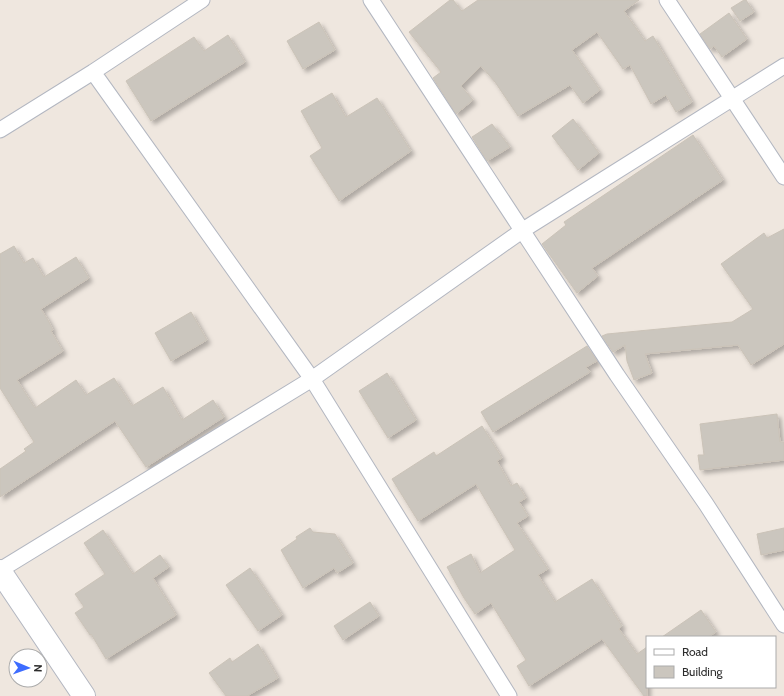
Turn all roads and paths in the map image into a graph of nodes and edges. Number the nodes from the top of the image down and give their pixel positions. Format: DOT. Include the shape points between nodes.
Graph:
graph roads {
  1 [pos="202,0"];
  2 [pos="371,0"];
  3 [pos="667,0"];
  4 [pos="784,66"];
  5 [pos="93,72"];
  6 [pos="732,100"];
  7 [pos="0,130"];
  8 [pos="784,177"];
  9 [pos="523,230"];
  10 [pos="312,379"];
  11 [pos="0,571"];
  12 [pos="784,624"];
  13 [pos="84,696"];
  14 [pos="509,696"];
  1 -- 5 [label="street"];
  2 -- 9 [label="street"];
  3 -- 6 [label="street"];
  4 -- 6 [label="street"];
  5 -- 7 [label="street"];
  5 -- 10 [label="street"];
  6 -- 8 [label="street"];
  6 -- 9 [label="street"];
  9 -- 10 [label="street"];
  9 -- 12 [label="street"];
  10 -- 11 [label="street"];
  10 -- 14 [label="street"];
  11 -- 13 [label="street"];
}
